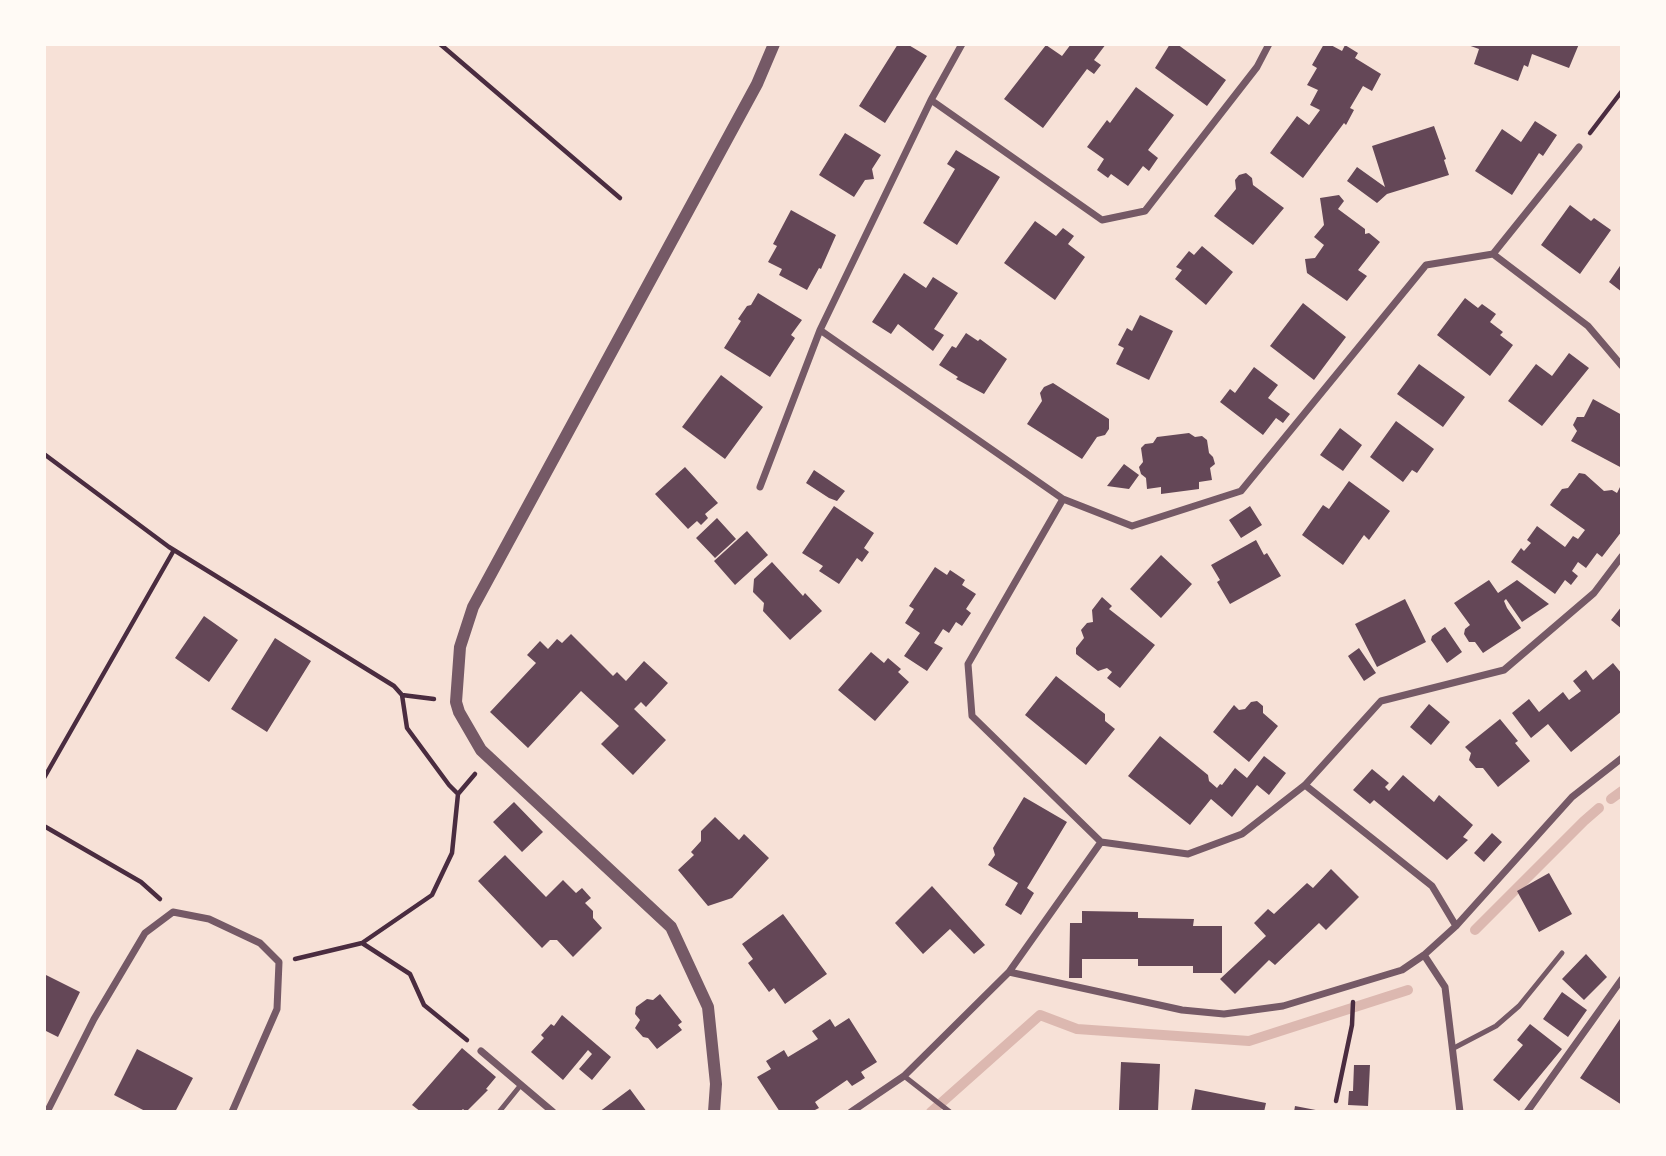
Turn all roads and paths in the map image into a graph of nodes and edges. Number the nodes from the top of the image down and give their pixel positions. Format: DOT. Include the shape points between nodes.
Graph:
graph roads {
  1 [pos="440,44"];
  2 [pos="774,44"];
  3 [pos="962,44"];
  4 [pos="1269,44"];
  5 [pos="1622,91"];
  6 [pos="931,100"];
  7 [pos="1579,147"];
  8 [pos="620,198"];
  9 [pos="1493,254"];
  10 [pos="820,330"];
  11 [pos="1622,366"];
  12 [pos="44,454"];
  13 [pos="760,487"];
  14 [pos="1063,499"];
  15 [pos="174,550"];
  16 [pos="1622,556"];
  17 [pos="402,695"];
  18 [pos="456,702"];
  19 [pos="490,758"];
  20 [pos="1622,758"];
  21 [pos="44,778"];
  22 [pos="1305,785"];
  23 [pos="458,794"];
  24 [pos="44,826"];
  25 [pos="1101,842"];
  26 [pos="173,912"];
  27 [pos="1456,926"];
  28 [pos="362,943"];
  29 [pos="1562,953"];
  30 [pos="1424,955"];
  31 [pos="279,962"];
  32 [pos="1009,972"];
  33 [pos="1622,979"];
  34 [pos="1353,996"];
  35 [pos="1452,1049"];
  36 [pos="481,1051"];
  37 [pos="904,1076"];
  38 [pos="520,1086"];
  39 [pos="1336,1101"];
  40 [pos="47,1112"];
  41 [pos="232,1112"];
  42 [pos="499,1112"];
  43 [pos="553,1112"];
  44 [pos="714,1112"];
  45 [pos="850,1112"];
  46 [pos="950,1112"];
  47 [pos="1460,1112"];
  48 [pos="1527,1112"];
  1 -- 8 [label="path"];
  2 -- 18 [label="street" via="757,84 473,607 460,647"];
  3 -- 6 [label="street"];
  4 -- 6 [label="street" via="1257,67 1145,211 1102,220"];
  5 -- 7 [label="path"];
  6 -- 10 [label="street"];
  7 -- 9 [label="street"];
  9 -- 11 [label="street" via="1588,326"];
  9 -- 14 [label="street" via="1426,265 1241,491 1132,526"];
  10 -- 13 [label="street"];
  10 -- 14 [label="street"];
  12 -- 15 [label="path"];
  14 -- 25 [label="street" via="968,664 972,716"];
  15 -- 17 [label="path" via="394,685"];
  15 -- 21 [label="path"];
  16 -- 22 [label="street" via="1594,593 1504,670 1381,701"];
  17 -- 18 [label="path"];
  17 -- 23 [label="path" via="407,728"];
  18 -- 19 [label="street" via="481,750"];
  19 -- 23 [label="path"];
  19 -- 44 [label="street" via="671,927 708,1007 716,1083"];
  20 -- 27 [label="street" via="1572,797"];
  22 -- 25 [label="street" via="1242,834 1188,855"];
  22 -- 27 [label="street" via="1432,886"];
  23 -- 28 [label="path" via="452,853 432,895"];
  24 -- 26 [label="path" via="141,882"];
  25 -- 32 [label="street"];
  26 -- 31 [label="street" via="209,919 260,943"];
  26 -- 40 [label="street" via="145,933"];
  27 -- 30 [label="street"];
  28 -- 31 [label="path"];
  28 -- 36 [label="path" via="410,974 424,1005"];
  29 -- 35 [label="lane" via="1519,1006 1496,1026"];
  30 -- 32 [label="street" via="1402,970 1283,1006 1224,1014 1182,1010"];
  30 -- 35 [label="street" via="1445,987"];
  31 -- 41 [label="street" via="277,1009"];
  32 -- 37 [label="street"];
  33 -- 48 [label="street"];
  34 -- 39 [label="path" via="1353,1021"];
  35 -- 47 [label="street"];
  36 -- 38 [label="street"];
  37 -- 45 [label="street"];
  37 -- 46 [label="lane"];
  38 -- 42 [label="lane"];
  38 -- 43 [label="street"];
}
